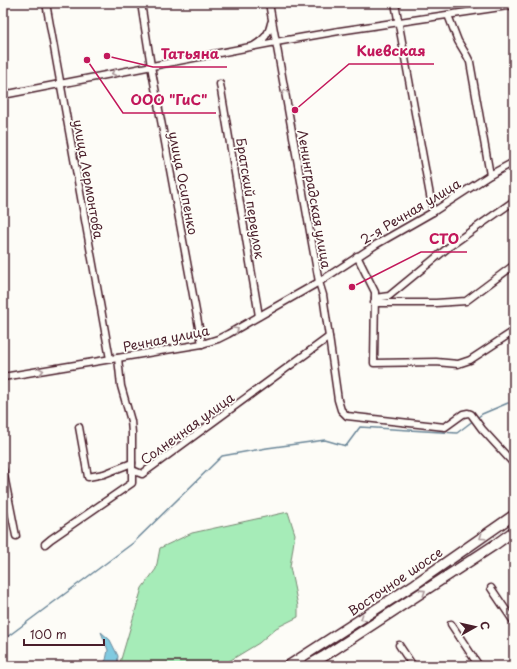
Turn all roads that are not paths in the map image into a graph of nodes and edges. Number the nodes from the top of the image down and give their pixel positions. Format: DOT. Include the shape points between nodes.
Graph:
graph roads {
  1 [pos="46,3"];
  2 [pos="141,3"];
  3 [pos="269,3"];
  4 [pos="395,3"];
  5 [pos="514,5"];
  6 [pos="448,15"];
  7 [pos="272,18"];
  8 [pos="398,22"];
  9 [pos="276,42"];
  10 [pos="250,47"];
  11 [pos="151,66"];
  12 [pos="60,84"];
  13 [pos="220,84"];
  14 [pos="3,95"];
  15 [pos="514,162"];
  16 [pos="490,175"];
  17 [pos="514,202"];
  18 [pos="433,212"];
  19 [pos="358,256"];
  20 [pos="514,265"];
  21 [pos="319,282"];
  22 [pos="374,300"];
  23 [pos="259,316"];
  24 [pos="514,331"];
  25 [pos="329,337"];
  26 [pos="202,344"];
  27 [pos="118,358"];
  28 [pos="110,359"];
  29 [pos="3,377"];
  30 [pos="79,427"];
  31 [pos="514,464"];
  32 [pos="132,467"];
  33 [pos="3,470"];
  34 [pos="514,515"];
  35 [pos="514,531"];
  36 [pos="16,536"];
  37 [pos="45,544"];
  38 [pos="415,584"];
  39 [pos="490,588"];
  40 [pos="402,606"];
  41 [pos="514,622"];
  42 [pos="451,624"];
  43 [pos="399,645"];
  44 [pos="288,666"];
  45 [pos="308,666"];
  46 [pos="413,666"];
  47 [pos="479,666"];
  1 -- 12 [label="street, улица Лермонтова"];
  2 -- 11 [label="street, улица Осипенко"];
  3 -- 7 [label="street, Ленинградская улица"];
  4 -- 8 [label="street"];
  5 -- 6 [label="street"];
  6 -- 8 [label="street"];
  6 -- 16 [label="street" via="470,62"];
  7 -- 9 [label="street, Ленинградская улица"];
  7 -- 10 [label="street" via="266,36"];
  8 -- 9 [label="street"];
  8 -- 18 [label="street"];
  9 -- 10 [label="street"];
  21 -- 9 [label="street, Ленинградская улица, one-way"];
  10 -- 11 [label="street"];
  11 -- 12 [label="street, one-way"];
  11 -- 26 [label="street, улица Осипенко"];
  12 -- 14 [label="street"];
  12 -- 28 [label="street, улица Лермонтова"];
  13 -- 23 [label="street, Братский переулок"];
  15 -- 16 [label="street, 2-я Речная улица"];
  16 -- 18 [label="street, 2-я Речная улица"];
  17 -- 22 [label="street" via="450,246 389,296"];
  18 -- 19 [label="street, 2-я Речная улица"];
  19 -- 21 [label="street, 2-я Речная улица"];
  19 -- 22 [label="street" via="375,292"];
  20 -- 22 [label="street" via="466,301 436,303"];
  21 -- 23 [label="street, Речная улица"];
  21 -- 25 [label="street, Ленинградская улица"];
  22 -- 24 [label="street" via="374,362 458,364 470,360"];
  26 -- 23 [label="street, Речная улица, one-way" via="218,339"];
  25 -- 31 [label="street, Ленинградская улица" via="338,400 341,410 347,416 445,427 468,413"];
  25 -- 32 [label="street, Солнечная улица" via="142,474"];
  26 -- 27 [label="street, Речная улица"];
  27 -- 28 [label="street, Речная улица"];
  27 -- 32 [label="street" via="121,386 131,421"];
  29 -- 28 [label="street, Речная улица, one-way"];
  30 -- 32 [label="street" via="88,477"];
  32 -- 37 [label="street, Солнечная улица" via="132,483"];
  33 -- 36 [label="street"];
  34 -- 38 [label="highway, Восточное шоссе, one-way"];
  40 -- 35 [label="highway, Восточное шоссе, one-way"];
  38 -- 40 [label="highway" via="385,607 382,613"];
  38 -- 44 [label="highway, Восточное шоссе, one-way"];
  39 -- 41 [label="street"];
  40 -- 45 [label="highway, Восточное шоссе"];
  42 -- 47 [label="street"];
  43 -- 46 [label="street"];
}
